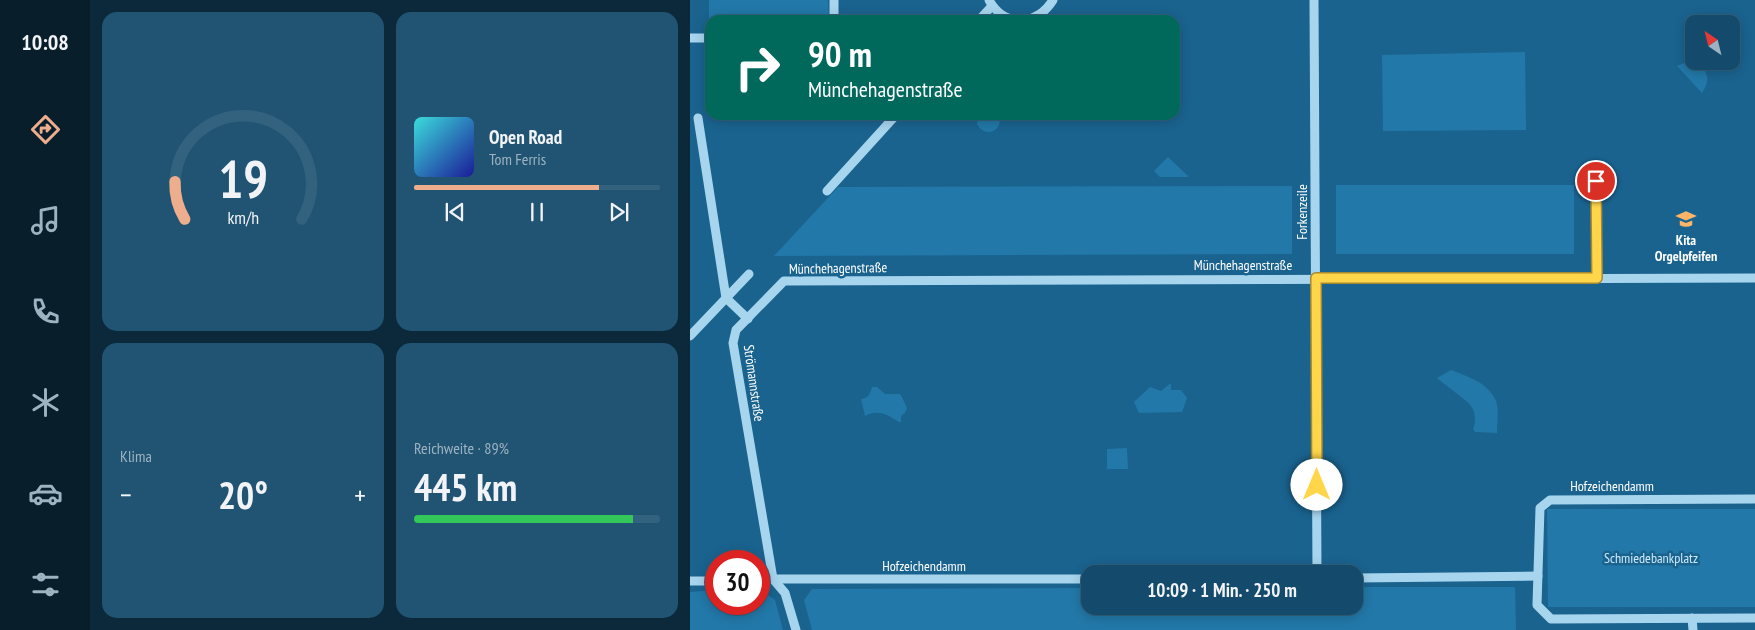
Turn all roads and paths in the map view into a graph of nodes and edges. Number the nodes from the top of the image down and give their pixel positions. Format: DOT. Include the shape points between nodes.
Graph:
graph roads {
  1 [pos="834,0"];
  2 [pos="1053,0"];
  3 [pos="1314,0"];
  4 [pos="991,3"];
  5 [pos="834,15"];
  6 [pos="983,15"];
  7 [pos="1004,15"];
  8 [pos="1039,15"];
  9 [pos="690,38"];
  10 [pos="705,38"];
  11 [pos="698,118"];
  12 [pos="891,120"];
  13 [pos="1596,181"];
  14 [pos="827,191"];
  15 [pos="749,274"];
  16 [pos="1316,278"];
  17 [pos="1597,278"];
  18 [pos="1755,278"];
  19 [pos="726,298"];
  20 [pos="748,319"];
  21 [pos="690,336"];
  22 [pos="1755,499"];
  23 [pos="1317,565"];
  24 [pos="1538,576"];
  25 [pos="1363,578"];
  26 [pos="773,579"];
  27 [pos="1081,579"];
  28 [pos="705,581"];
  29 [pos="690,582"];
  30 [pos="1692,618"];
  31 [pos="1755,618"];
  32 [pos="796,630"];
  33 [pos="1693,630"];
  1 -- 5 [label="street"];
  2 -- 8 [label="street"];
  3 -- 16 [label="street, Forkenzeile"];
  4 -- 6 [label="street"];
  4 -- 7 [label="street"];
  9 -- 10 [label="street"];
  11 -- 19 [label="street"];
  12 -- 14 [label="street"];
  13 -- 17 [label="street"];
  15 -- 19 [label="street"];
  16 -- 17 [label="street, Münchehagenstraße"];
  16 -- 20 [label="street, Münchehagenstraße" via="784,281"];
  16 -- 23 [label="street, Forkenzeile"];
  17 -- 18 [label="street, Münchehagenstraße"];
  19 -- 20 [label="street"];
  19 -- 21 [label="street"];
  20 -- 26 [label="street, Strömannstraße" via="736,330 733,343"];
  22 -- 24 [label="street, Hofzeichendamm" via="1550,500 1540,508"];
  24 -- 25 [label="street"];
  24 -- 30 [label="street, Hofzeichendamm" via="1537,605 1551,619"];
  26 -- 27 [label="street, Hofzeichendamm"];
  26 -- 32 [label="street, Strömannstraße" via="785,593"];
  28 -- 29 [label="street"];
  30 -- 31 [label="street, Hofzeichendamm"];
  30 -- 33 [label="street"];
}
